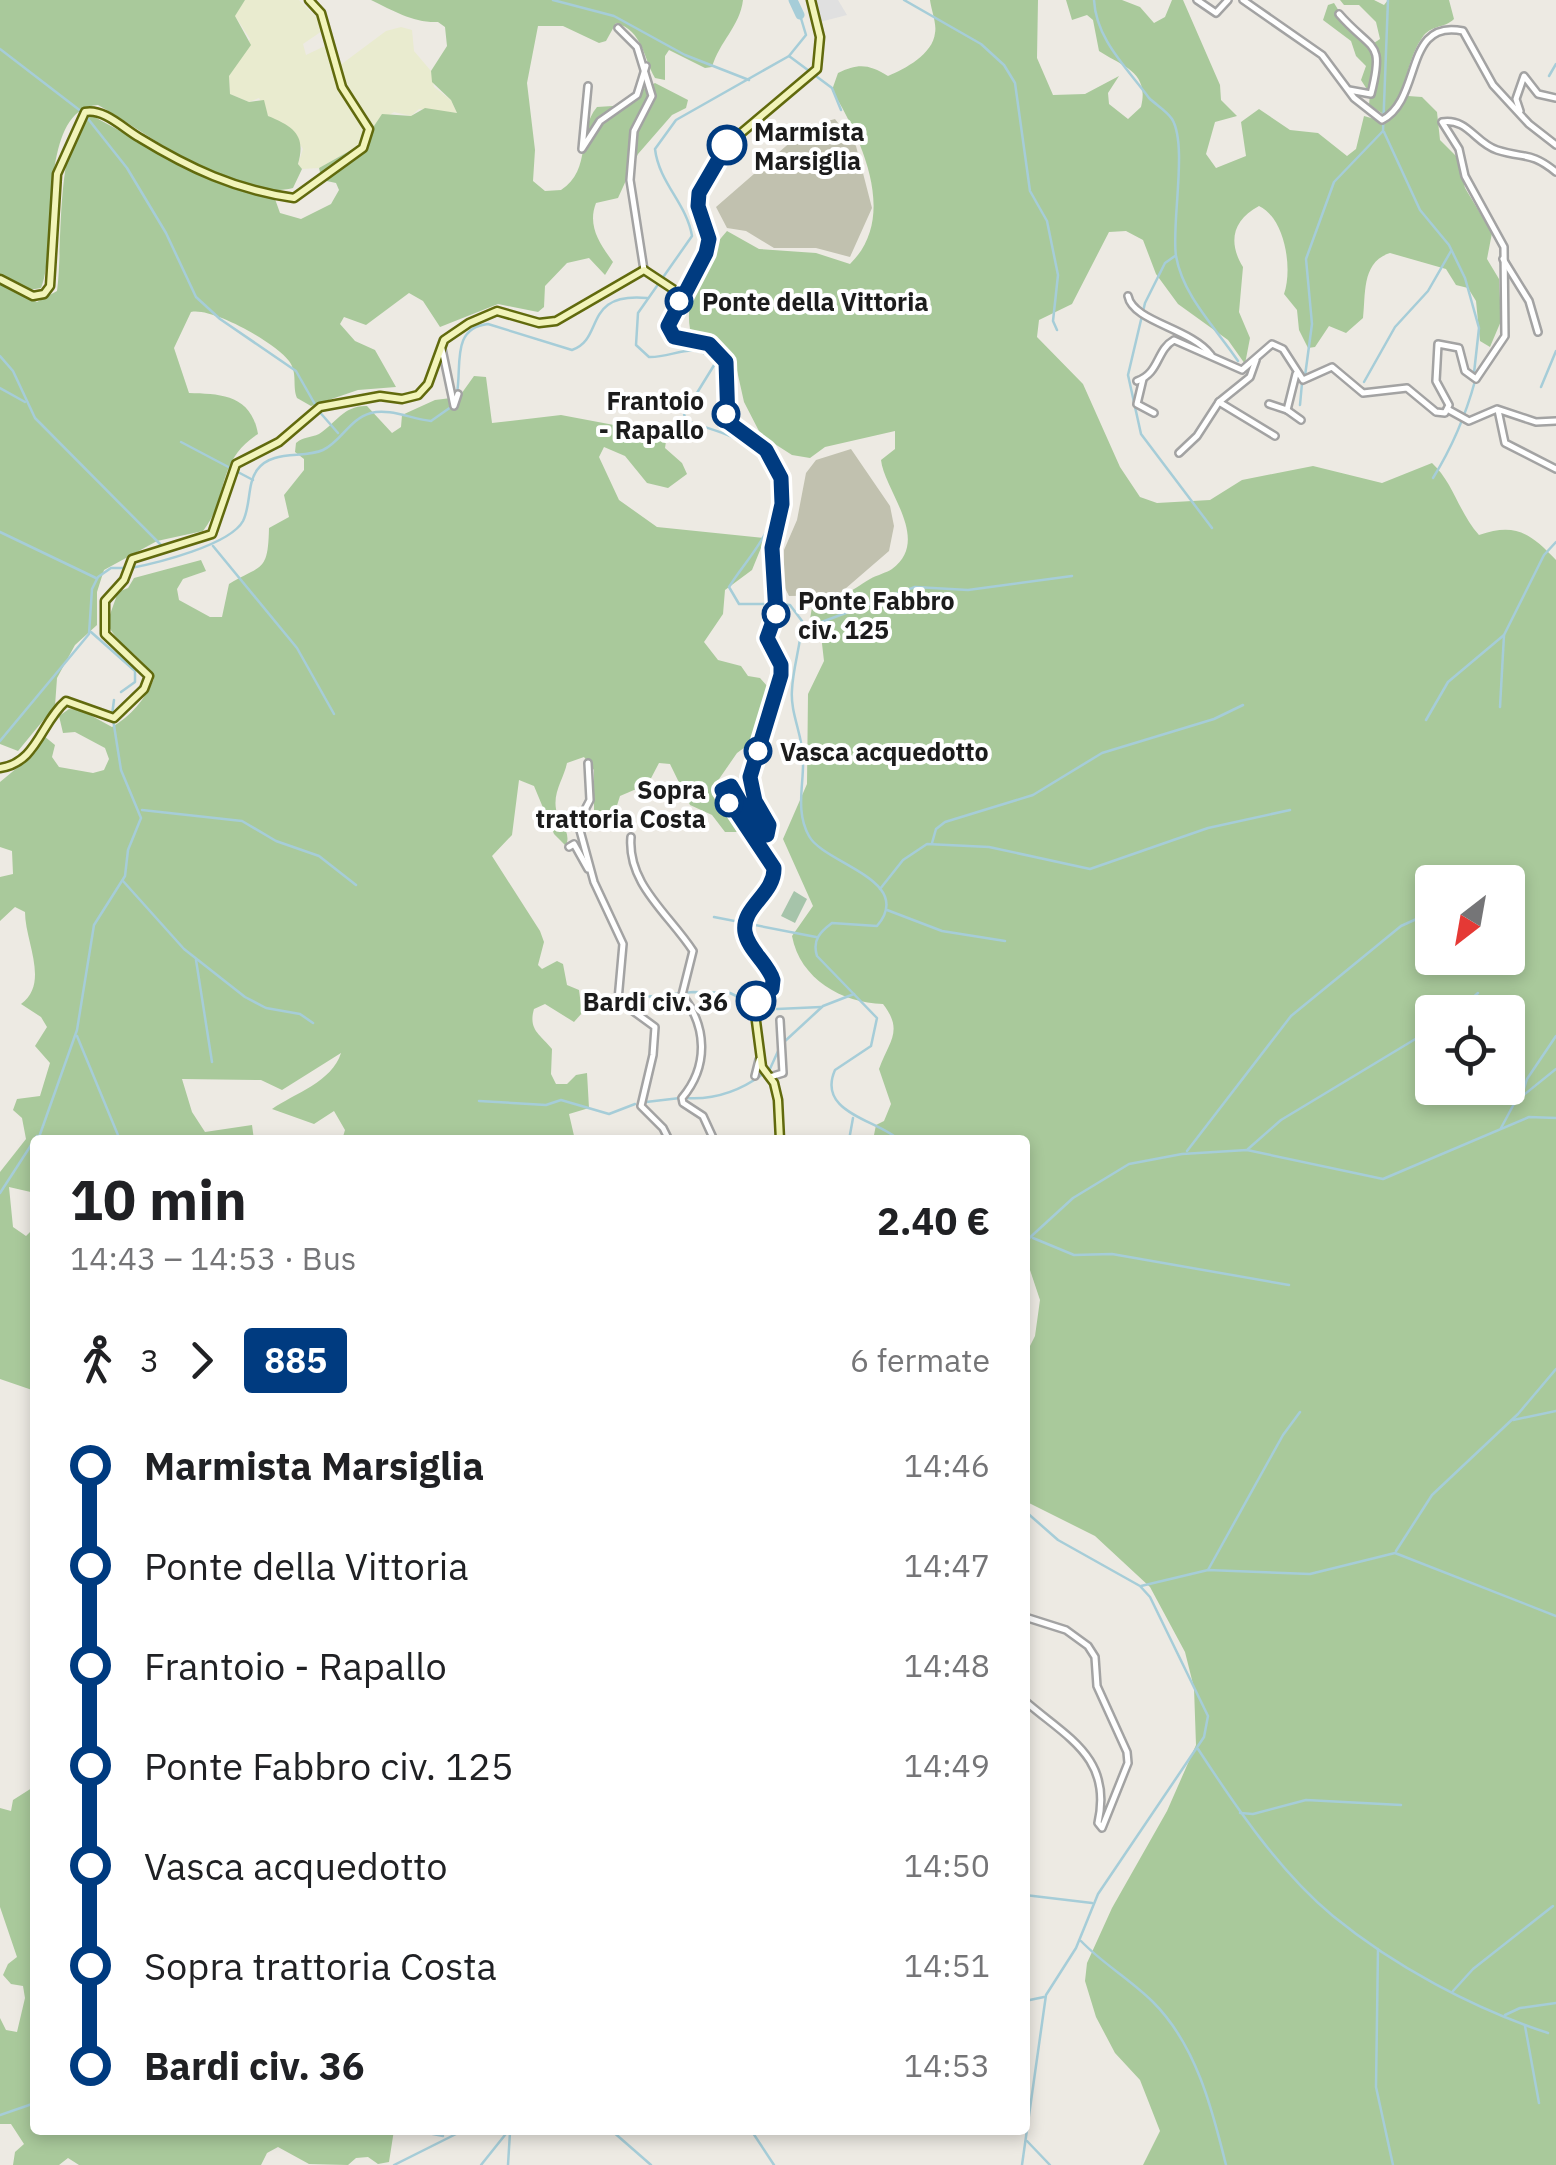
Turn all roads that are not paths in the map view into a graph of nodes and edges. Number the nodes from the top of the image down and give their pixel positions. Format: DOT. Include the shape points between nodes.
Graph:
graph roads {
  1 [pos="309,0"];
  2 [pos="811,0"];
  3 [pos="1197,0"];
  4 [pos="1228,0"];
  5 [pos="1243,0"];
  6 [pos="1339,14"];
  7 [pos="618,28"];
  8 [pos="646,66"];
  9 [pos="588,86"];
  10 [pos="1346,89"];
  11 [pos="1556,98"];
  12 [pos="1519,114"];
  13 [pos="1556,145"];
  14 [pos="1556,172"];
  15 [pos="1502,260"];
  16 [pos="648,272"];
  17 [pos="0,280"];
  18 [pos="678,293"];
  19 [pos="1128,296"];
  20 [pos="1538,332"];
  21 [pos="441,346"];
  22 [pos="1256,357"];
  23 [pos="1212,358"];
  24 [pos="1296,374"];
  25 [pos="458,394"];
  26 [pos="1219,402"];
  27 [pos="1270,404"];
  28 [pos="1497,408"];
  29 [pos="1448,409"];
  30 [pos="1287,410"];
  31 [pos="1154,413"];
  32 [pos="1301,420"];
  33 [pos="1556,421"];
  34 [pos="1276,436"];
  35 [pos="1180,453"];
  36 [pos="1556,470"];
  37 [pos="588,763"];
  38 [pos="0,768"];
  39 [pos="631,836"];
  40 [pos="569,847"];
  41 [pos="593,876"];
  42 [pos="780,1020"];
  43 [pos="761,1052"];
  44 [pos="754,1076"];
  45 [pos="770,1077"];
  46 [pos="667,1135"];
  47 [pos="712,1135"];
  48 [pos="780,1135"];
  49 [pos="1030,1619"];
  50 [pos="1030,1705"];
  1 -- 17 [label="street" via="321,13 342,87 369,129 363,148 294,198 231,186 102,114 84,112 57,174 50,286 33,296"];
  2 -- 18 [label="street" via="820,37 818,69 727,145 698,206 709,239"];
  3 -- 4 [label="street" via="1216,13"];
  5 -- 10 [label="street" via="1322,55"];
  6 -- 10 [label="street" via="1372,46 1379,73 1369,95"];
  7 -- 8 [label="street"];
  8 -- 9 [label="street" via="637,95 600,121 582,149"];
  8 -- 16 [label="street" via="652,96 634,131 630,180"];
  10 -- 12 [label="street" via="1386,119 1406,92 1422,45 1438,30 1452,29 1470,37 1485,74"];
  11 -- 12 [label="street" via="1538,94 1524,76"];
  12 -- 13 [label="street"];
  14 -- 15 [label="street" via="1534,154 1497,150 1470,128 1442,122 1480,206 1502,237"];
  15 -- 20 [label="street" via="1529,301"];
  15 -- 29 [label="street" via="1505,336 1483,375 1476,379 1465,371 1458,348 1436,346 1436,382"];
  16 -- 18 [label="street"];
  16 -- 21 [label="street" via="556,322 497,311"];
  18 -- 43 [label="street" via="670,332 709,344 726,362 728,422 766,450 781,478 772,548 776,613 767,638 781,675 750,777 767,835 759,834 731,786 722,790 774,868 770,890 745,925 773,980 755,1003"];
  19 -- 23 [label="street" via="1137,314 1188,334"];
  21 -- 25 [label="street" via="454,406"];
  21 -- 38 [label="street" via="418,395 320,407 279,442 236,464 212,534 132,559 105,601 102,620 112,645 146,672 148,683 114,718 66,701 30,753"];
  22 -- 23 [label="street" via="1242,370"];
  22 -- 24 [label="street" via="1276,344"];
  22 -- 26 [label="street" via="1250,377"];
  23 -- 31 [label="street" via="1170,342 1154,372 1140,380 1137,404"];
  24 -- 29 [label="street" via="1308,380 1332,368 1363,393 1407,388 1440,414"];
  24 -- 30 [label="street"];
  26 -- 34 [label="street"];
  26 -- 35 [label="street"];
  27 -- 30 [label="street"];
  28 -- 29 [label="street" via="1469,421"];
  28 -- 33 [label="street" via="1536,422"];
  28 -- 36 [label="street" via="1505,444"];
  30 -- 32 [label="street"];
  37 -- 41 [label="street" via="590,800 578,823"];
  39 -- 47 [label="street" via="636,874 693,951 682,996 699,1017 703,1038 696,1078 682,1098 703,1116"];
  40 -- 41 [label="street" via="574,844"];
  41 -- 46 [label="street" via="623,944 618,1000 655,1027 641,1106"];
  42 -- 45 [label="street" via="784,1068 781,1076"];
  43 -- 44 [label="street"];
  43 -- 45 [label="street"];
  45 -- 48 [label="street"];
  49 -- 50 [label="street" via="1066,1630 1095,1657 1097,1686 1128,1752 1102,1828 1092,1762"];
}
